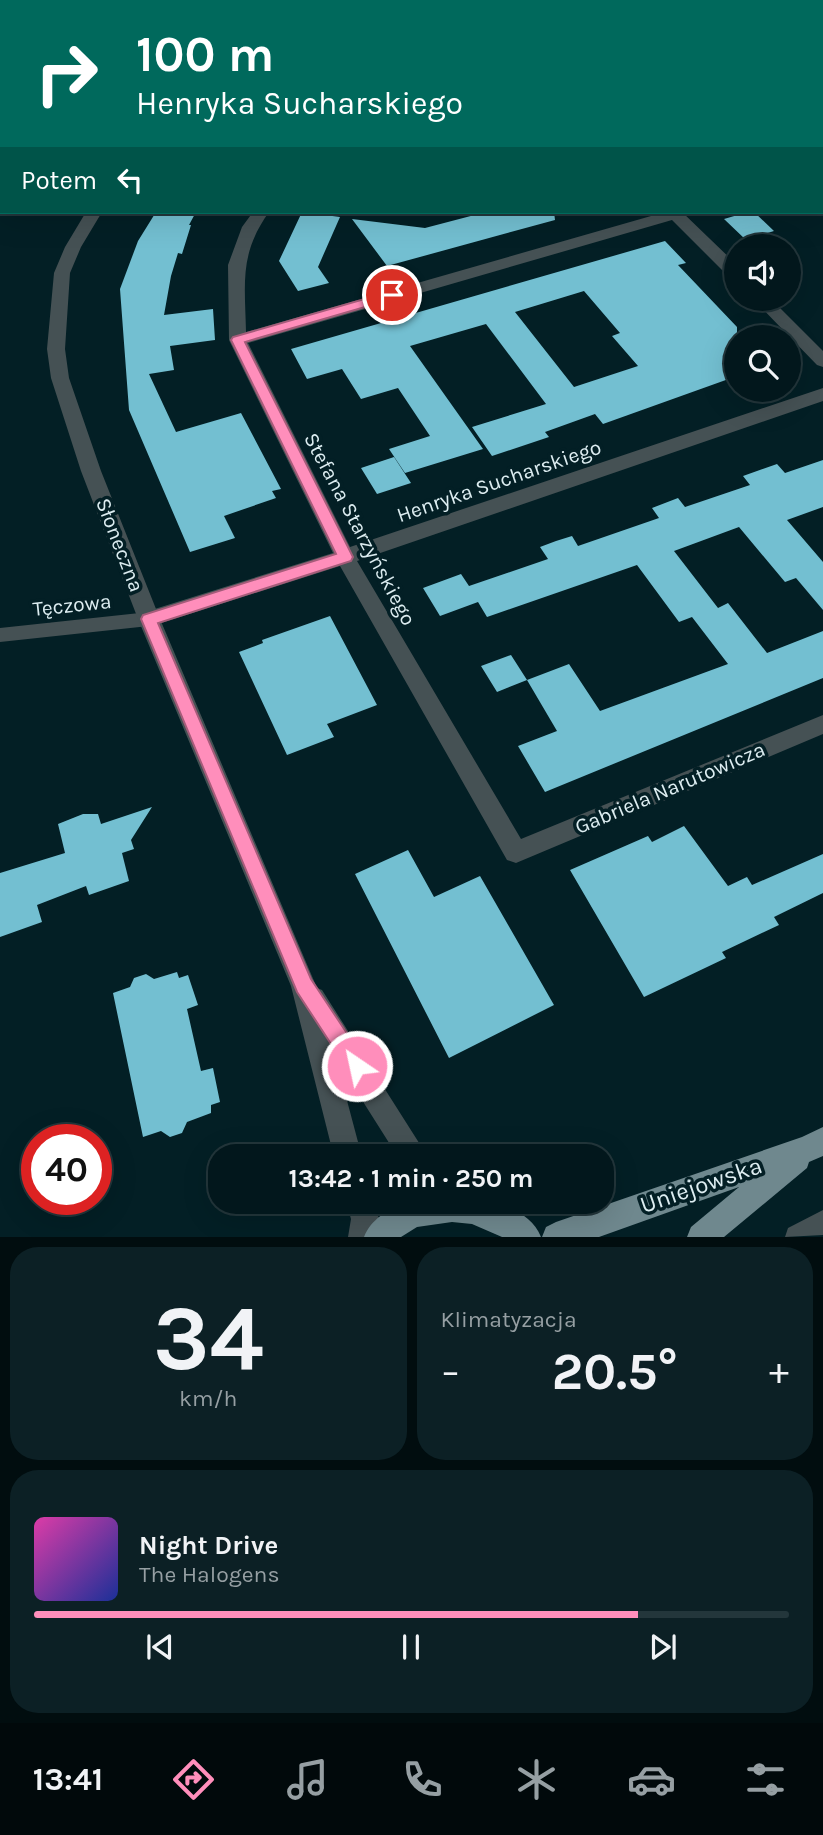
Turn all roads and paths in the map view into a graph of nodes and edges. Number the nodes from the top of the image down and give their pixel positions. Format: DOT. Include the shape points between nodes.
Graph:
graph roads {
  1 [pos="93,214"];
  2 [pos="260,214"];
  3 [pos="671,214"];
  4 [pos="675,214"];
  5 [pos="724,262"];
  6 [pos="773,311"];
  7 [pos="238,340"];
  8 [pos="823,361"];
  9 [pos="823,394"];
  10 [pos="345,557"];
  11 [pos="149,619"];
  12 [pos="0,635"];
  13 [pos="823,724"];
  14 [pos="516,852"];
  15 [pos="304,986"];
  16 [pos="345,1144"];
  17 [pos="406,1144"];
  18 [pos="815,1145"];
  19 [pos="364,1214"];
  20 [pos="415,1214"];
  21 [pos="491,1214"];
  22 [pos="823,1222"];
  23 [pos="363,1237"];
  24 [pos="378,1237"];
  25 [pos="527,1237"];
  26 [pos="556,1237"];
  27 [pos="701,1237"];
  28 [pos="797,1237"];
  1 -- 11 [label="street, Słoneczna" via="62,273 60,378"];
  2 -- 7 [label="street, Stefana Starzyńskiego" via="236,265"];
  3 -- 7 [label="street"];
  4 -- 5 [label="street"];
  6 -- 8 [label="street"];
  7 -- 10 [label="street, Stefana Starzyńskiego"];
  9 -- 10 [label="street, Henryka Sucharskiego"];
  10 -- 11 [label="street, Henryka Sucharskiego"];
  10 -- 14 [label="street, Stefana Starzyńskiego"];
  11 -- 12 [label="lane, Tęczowa"];
  11 -- 15 [label="street, Słoneczna"];
  13 -- 14 [label="street, Gabriela Narutowicza"];
  15 -- 16 [label="street, Słoneczna"];
  15 -- 17 [label="street, Słoneczna"];
  18 -- 26 [label="main road, Uniejowska"];
  18 -- 27 [label="main road, Uniejowska"];
  19 -- 23 [label="street"];
  20 -- 24 [label="main road"];
  21 -- 25 [label="main road"];
  22 -- 28 [label="lane"];
}
